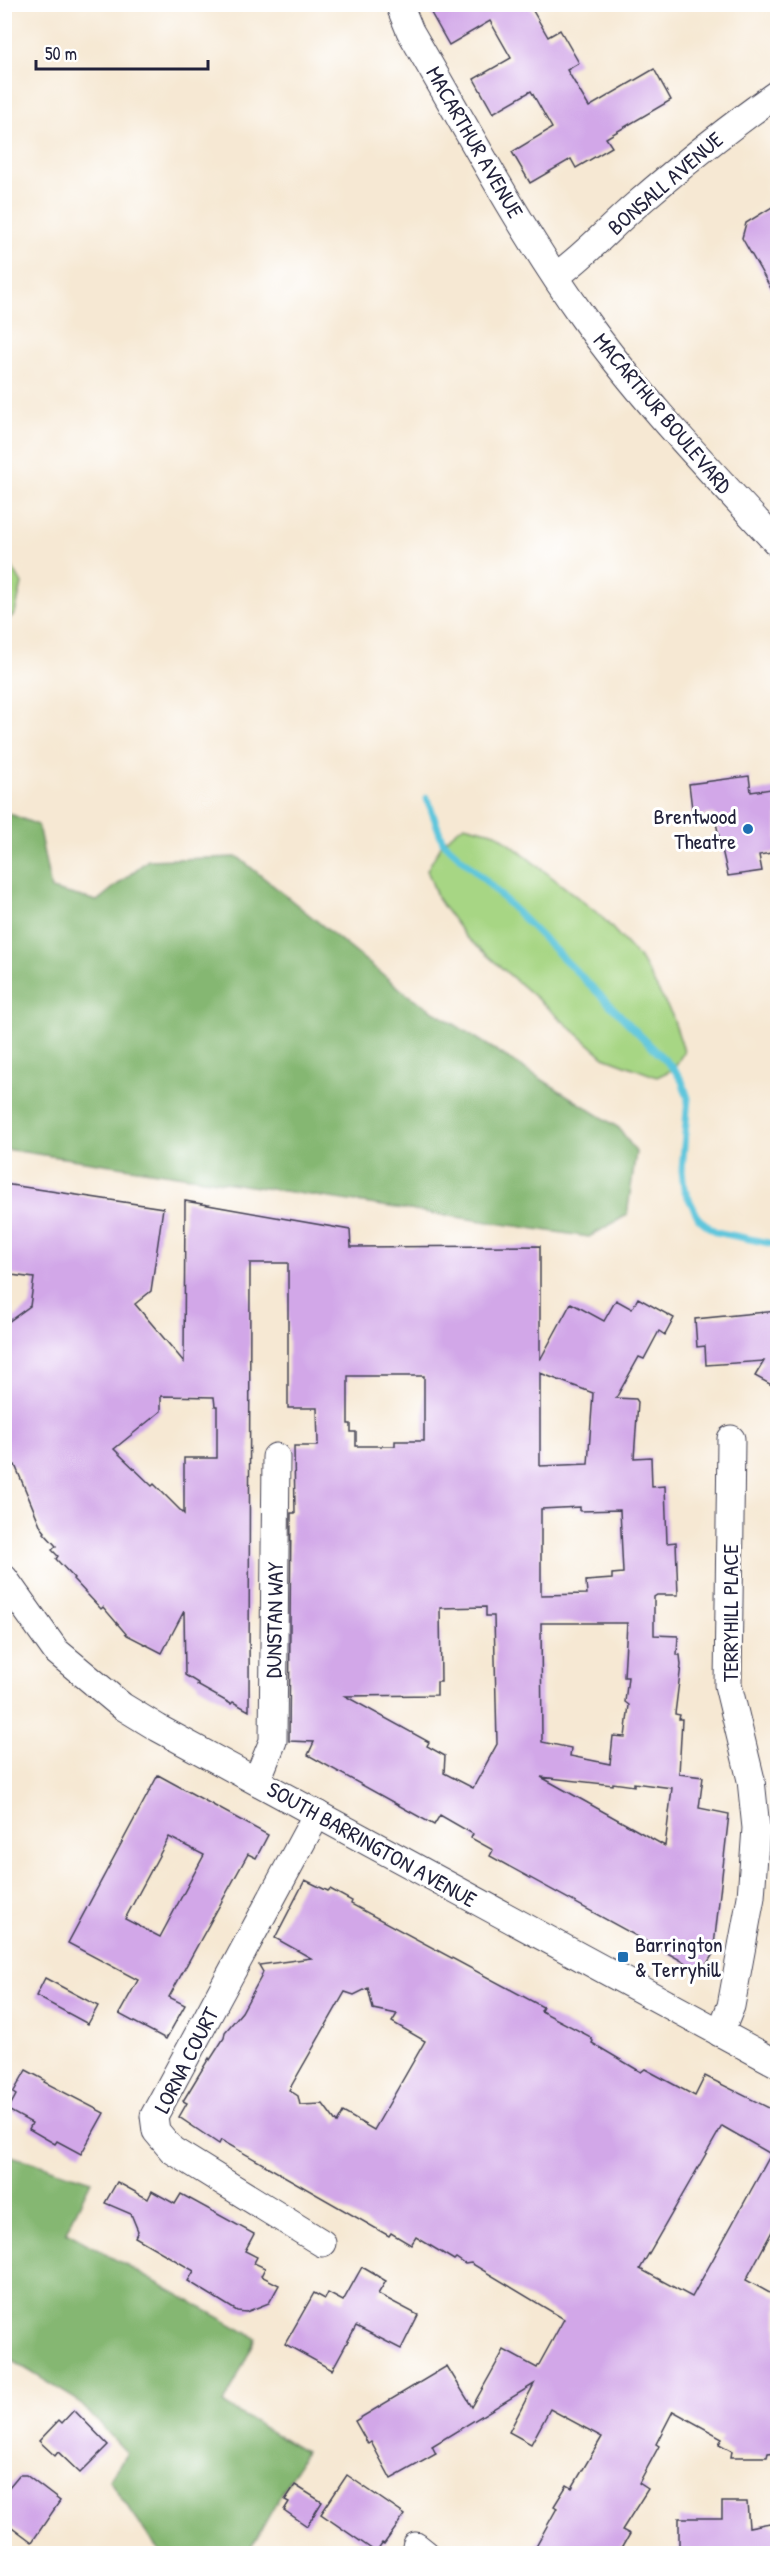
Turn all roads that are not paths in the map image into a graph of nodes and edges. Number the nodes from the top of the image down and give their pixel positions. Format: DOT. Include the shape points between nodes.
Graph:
graph roads {
  1 [pos="399,4"];
  2 [pos="777,93"];
  3 [pos="556,276"];
  4 [pos="777,544"];
  5 [pos="731,1438"];
  6 [pos="276,1457"];
  7 [pos="4,1578"];
  8 [pos="256,1780"];
  9 [pos="316,1814"];
  10 [pos="720,2033"];
  11 [pos="777,2064"];
  12 [pos="322,2243"];
  1 -- 3 [label="street, MACARTHUR AVENUE" via="410,31"];
  2 -- 3 [label="street, BONSALL AVENUE" via="721,134"];
  3 -- 4 [label="street, MACARTHUR BOULEVARD" via="639,392"];
  5 -- 10 [label="street, TERRYHILL PLACE" via="728,1685 751,1780 756,1828 751,1897 731,2006"];
  6 -- 8 [label="street, DUNSTAN WAY" via="273,1741"];
  7 -- 8 [label="street, SOUTH BARRINGTON AVENUE" via="56,1651 88,1680 158,1728"];
  8 -- 9 [label="street, SOUTH BARRINGTON AVENUE"];
  9 -- 10 [label="street, SOUTH BARRINGTON AVENUE"];
  9 -- 12 [label="street, LORNA COURT" via="154,2116 156,2131 172,2150"];
  10 -- 11 [label="street, SOUTH BARRINGTON AVENUE"];
}
